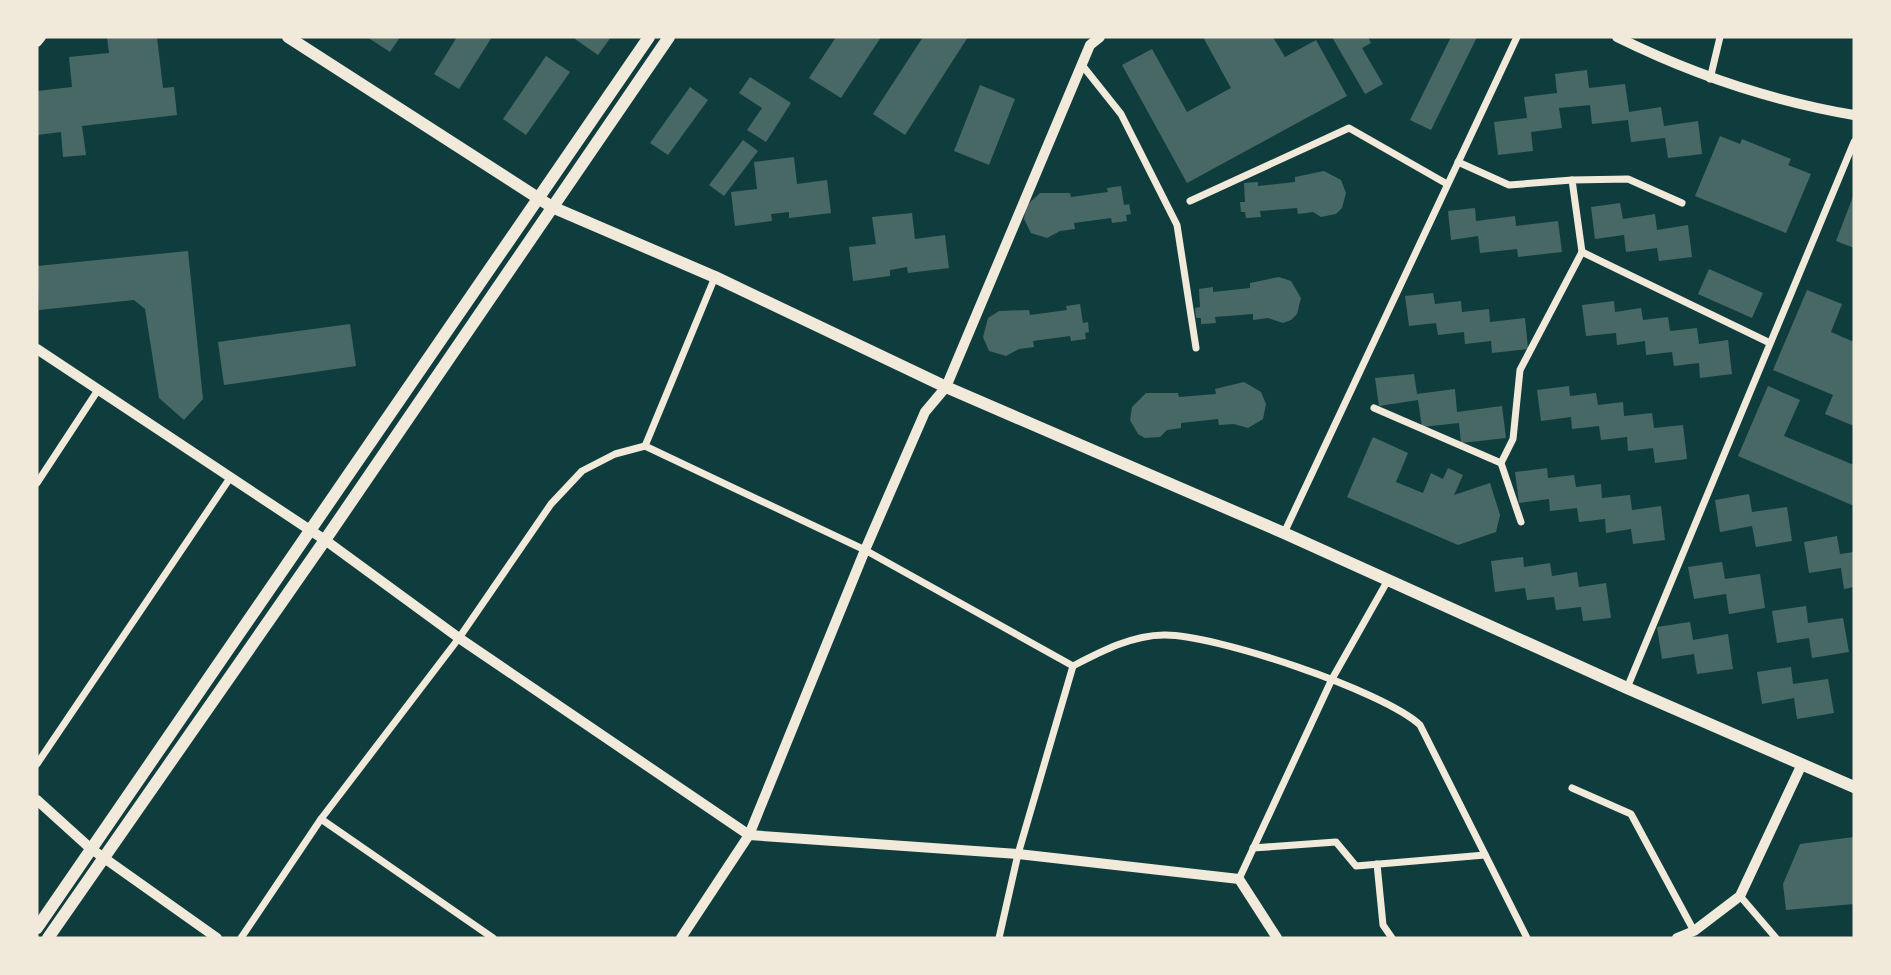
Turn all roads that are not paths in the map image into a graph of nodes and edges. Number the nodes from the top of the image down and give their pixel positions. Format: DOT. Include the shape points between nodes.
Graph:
graph roads {
  1 [pos="41,37"];
  2 [pos="288,37"];
  3 [pos="649,37"];
  4 [pos="669,37"];
  5 [pos="1100,37"];
  6 [pos="1517,37"];
  7 [pos="1617,37"];
  8 [pos="1720,37"];
  9 [pos="1088,41"];
  10 [pos="37,43"];
  11 [pos="1082,65"];
  12 [pos="1710,79"];
  13 [pos="1854,115"];
  14 [pos="1854,142"];
  15 [pos="1458,162"];
  16 [pos="1572,180"];
  17 [pos="1447,184"];
  18 [pos="539,198"];
  19 [pos="1190,201"];
  20 [pos="1682,203"];
  21 [pos="552,207"];
  22 [pos="1582,252"];
  23 [pos="715,277"];
  24 [pos="1770,343"];
  25 [pos="37,348"];
  26 [pos="1196,348"];
  27 [pos="946,387"];
  28 [pos="98,390"];
  29 [pos="1374,408"];
  30 [pos="645,446"];
  31 [pos="1501,463"];
  32 [pos="230,478"];
  33 [pos="37,482"];
  34 [pos="1521,522"];
  35 [pos="311,531"];
  36 [pos="1284,533"];
  37 [pos="326,540"];
  38 [pos="865,550"];
  39 [pos="1388,580"];
  40 [pos="459,638"];
  41 [pos="1073,666"];
  42 [pos="1332,679"];
  43 [pos="1628,688"];
  44 [pos="37,764"];
  45 [pos="1802,764"];
  46 [pos="1854,787"];
  47 [pos="1572,788"];
  48 [pos="37,800"];
  49 [pos="321,819"];
  50 [pos="749,835"];
  51 [pos="90,848"];
  52 [pos="1252,848"];
  53 [pos="1018,854"];
  54 [pos="1485,855"];
  55 [pos="103,857"];
  56 [pos="1377,864"];
  57 [pos="1239,879"];
  58 [pos="1740,896"];
  59 [pos="37,928"];
  60 [pos="1694,930"];
  61 [pos="48,938"];
  62 [pos="217,938"];
  63 [pos="241,938"];
  64 [pos="493,938"];
  65 [pos="681,938"];
  66 [pos="999,938"];
  67 [pos="1277,938"];
  68 [pos="1392,938"];
  69 [pos="1527,938"];
  70 [pos="1678,938"];
  71 [pos="1776,938"];
  1 -- 10 [label="street"];
  2 -- 18 [label="main road"];
  3 -- 18 [label="main road"];
  4 -- 21 [label="main road"];
  5 -- 9 [label="street"];
  6 -- 15 [label="street"];
  7 -- 12 [label="street"];
  8 -- 12 [label="street"];
  9 -- 11 [label="street"];
  11 -- 26 [label="street" via="1121,114 1177,225"];
  11 -- 27 [label="street"];
  12 -- 13 [label="street"];
  14 -- 24 [label="street"];
  15 -- 16 [label="street" via="1509,185"];
  15 -- 17 [label="street"];
  16 -- 20 [label="street" via="1628,179"];
  16 -- 22 [label="street"];
  17 -- 19 [label="street" via="1349,128"];
  17 -- 36 [label="street"];
  18 -- 21 [label="main road"];
  18 -- 35 [label="main road"];
  21 -- 23 [label="main road"];
  21 -- 37 [label="main road"];
  22 -- 24 [label="street"];
  22 -- 31 [label="street" via="1520,369 1513,439"];
  23 -- 27 [label="main road"];
  23 -- 30 [label="street"];
  24 -- 43 [label="street"];
  25 -- 28 [label="street"];
  27 -- 36 [label="main road"];
  27 -- 38 [label="street" via="925,412"];
  28 -- 32 [label="street"];
  28 -- 33 [label="street"];
  29 -- 31 [label="street"];
  30 -- 38 [label="street"];
  30 -- 40 [label="street" via="615,454 582,471 551,504"];
  31 -- 34 [label="street"];
  32 -- 35 [label="street"];
  32 -- 44 [label="street"];
  35 -- 37 [label="street"];
  35 -- 51 [label="main road"];
  36 -- 39 [label="main road"];
  37 -- 40 [label="street"];
  37 -- 55 [label="main road"];
  38 -- 41 [label="street"];
  38 -- 50 [label="street"];
  39 -- 42 [label="street"];
  39 -- 43 [label="main road"];
  40 -- 49 [label="street"];
  40 -- 50 [label="street"];
  41 -- 42 [label="street" via="1126,643 1164,635 1253,654"];
  41 -- 53 [label="street"];
  42 -- 52 [label="street"];
  42 -- 54 [label="street" via="1408,713 1420,725"];
  43 -- 45 [label="main road"];
  45 -- 46 [label="main road"];
  45 -- 58 [label="street"];
  47 -- 60 [label="street" via="1631,814"];
  48 -- 51 [label="street"];
  49 -- 63 [label="street"];
  49 -- 64 [label="street"];
  50 -- 53 [label="street"];
  50 -- 65 [label="street"];
  51 -- 55 [label="street"];
  51 -- 59 [label="main road"];
  52 -- 56 [label="street" via="1336,842 1356,866"];
  52 -- 57 [label="street"];
  53 -- 57 [label="street"];
  53 -- 66 [label="street"];
  54 -- 56 [label="street"];
  54 -- 69 [label="street"];
  55 -- 61 [label="main road"];
  55 -- 62 [label="street"];
  56 -- 68 [label="street" via="1383,925"];
  57 -- 67 [label="street"];
  58 -- 60 [label="street"];
  58 -- 71 [label="street"];
  60 -- 70 [label="street"];
}
